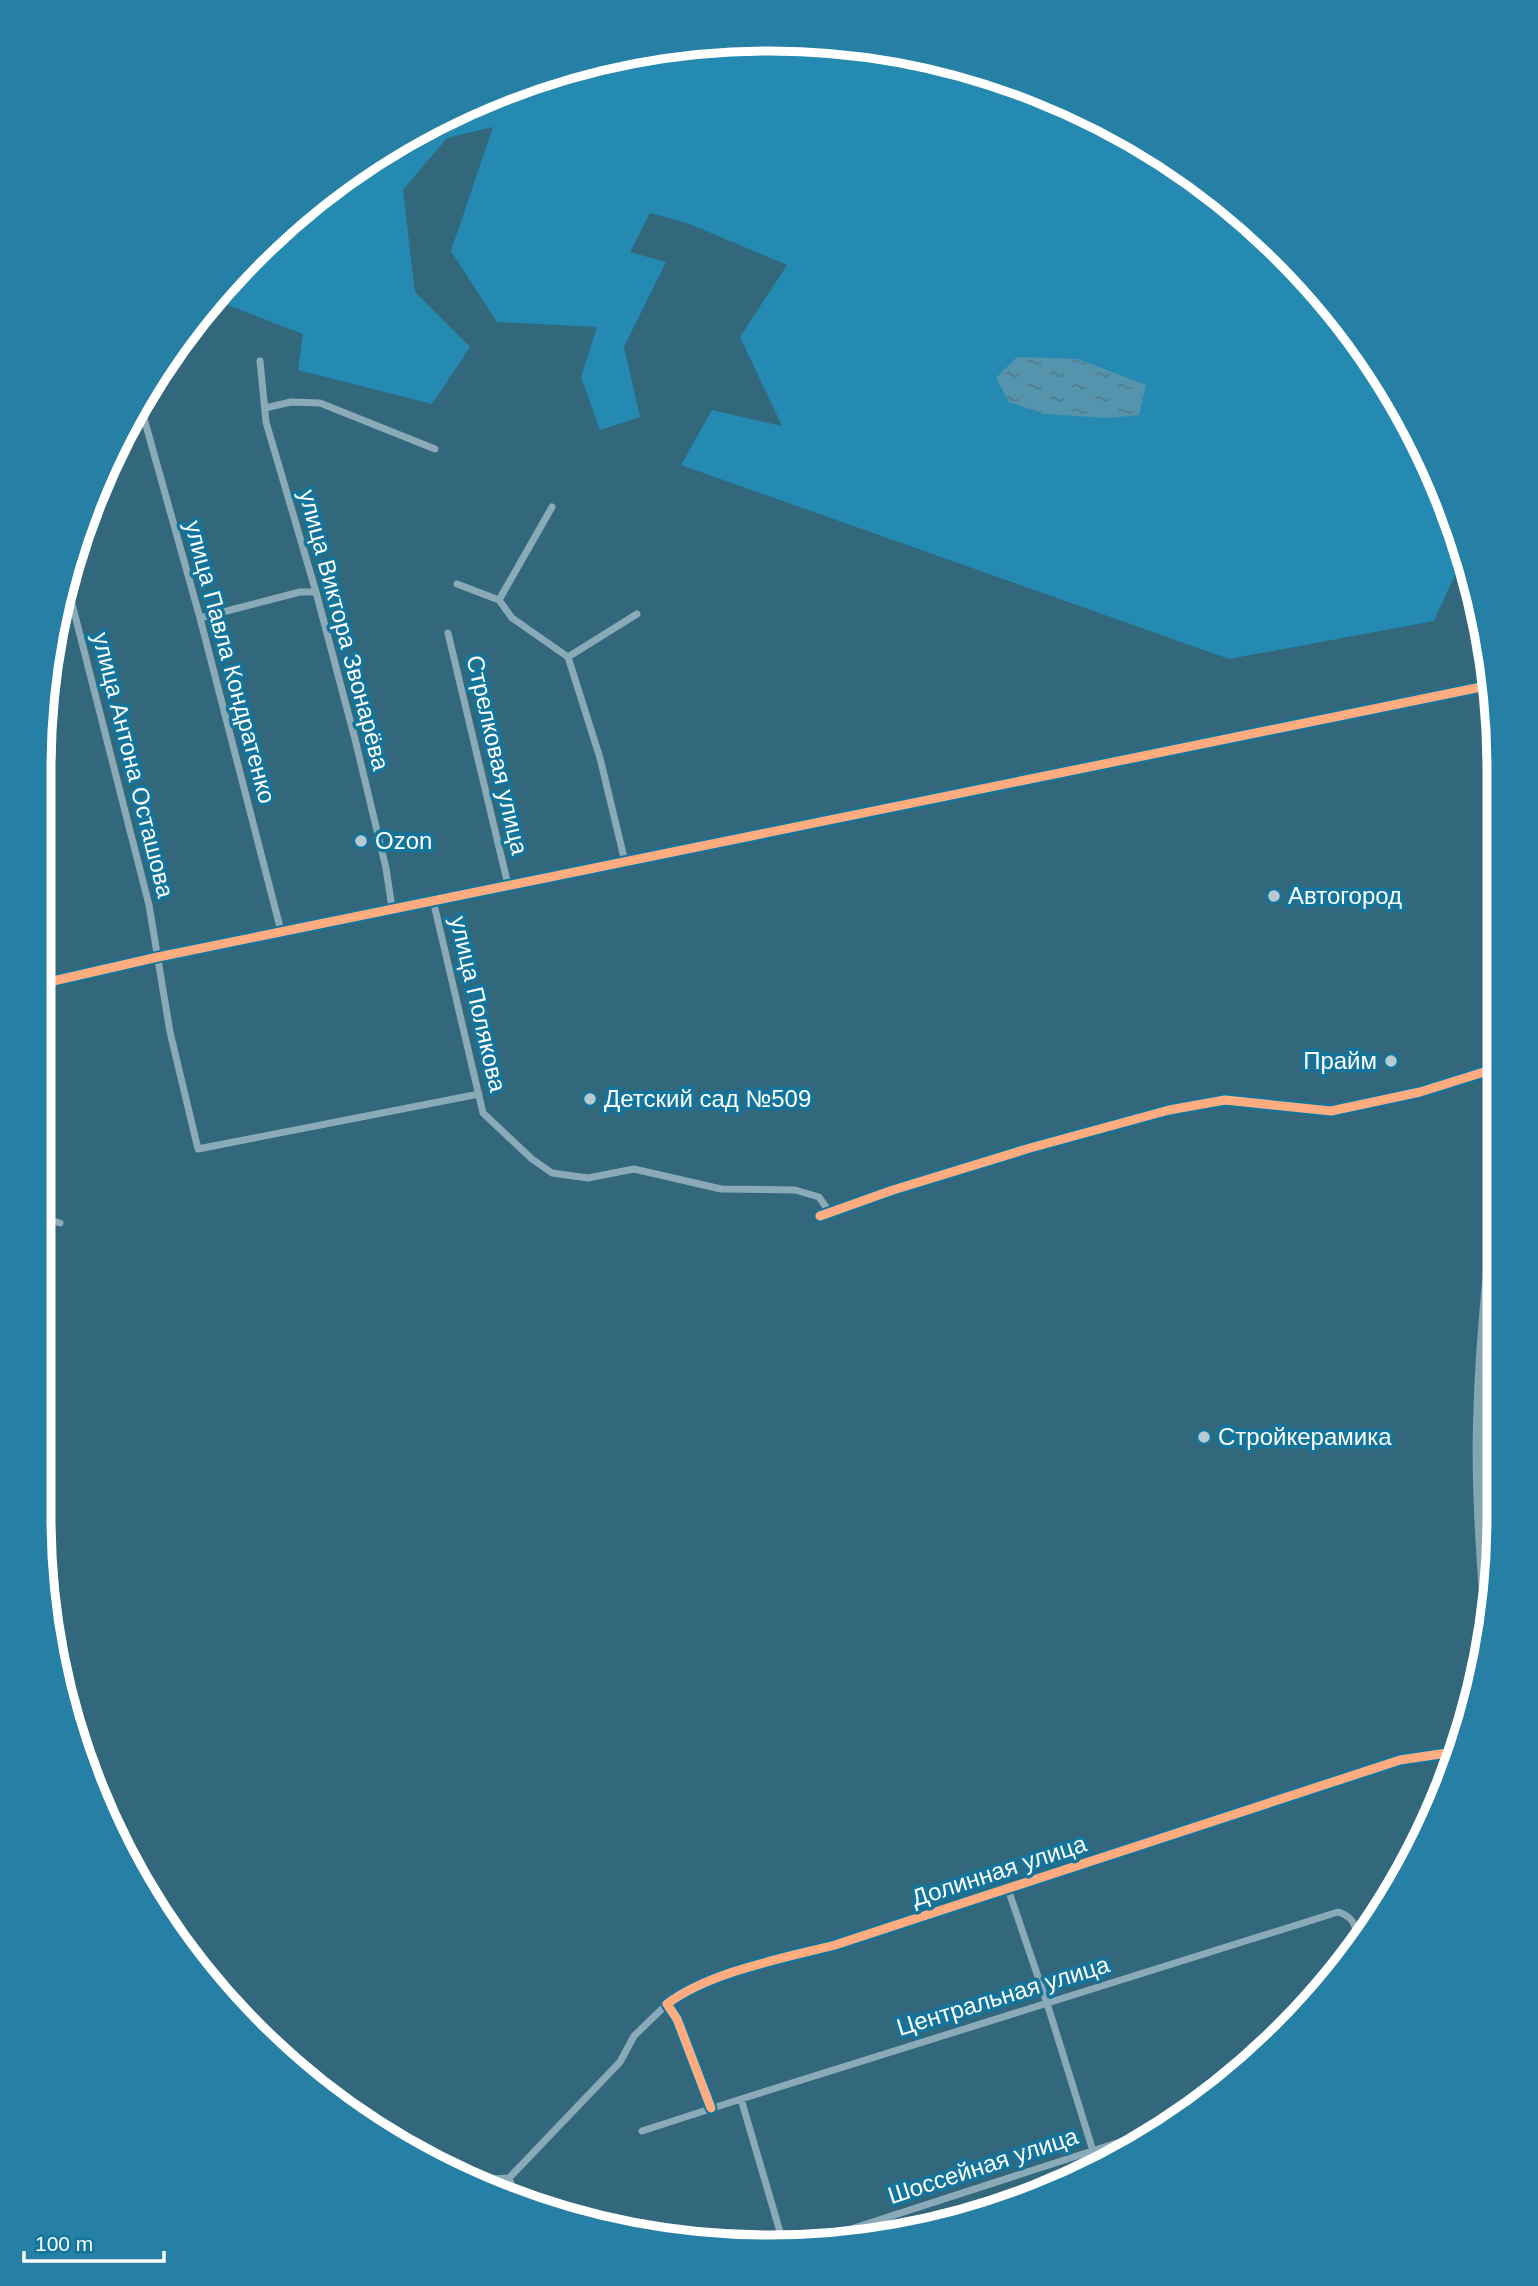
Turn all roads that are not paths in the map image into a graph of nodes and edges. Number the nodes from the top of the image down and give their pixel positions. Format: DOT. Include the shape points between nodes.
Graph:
graph roads {
  1 [pos="260,361"];
  2 [pos="265,408"];
  3 [pos="144,417"];
  4 [pos="435,449"];
  5 [pos="552,506"];
  6 [pos="457,584"];
  7 [pos="316,592"];
  8 [pos="71,600"];
  9 [pos="499,600"];
  10 [pos="637,614"];
  11 [pos="200,618"];
  12 [pos="448,633"];
  13 [pos="568,657"];
  14 [pos="1482,687"];
  15 [pos="625,862"];
  16 [pos="508,885"];
  17 [pos="433,900"];
  18 [pos="392,908"];
  19 [pos="281,931"];
  20 [pos="158,957"];
  21 [pos="51,981"];
  22 [pos="1487,1071"];
  23 [pos="479,1094"];
  24 [pos="830,1213"];
  25 [pos="820,1216"];
  26 [pos="51,1220"];
  27 [pos="60,1223"];
  28 [pos="1487,1282"];
  29 [pos="1480,1541"];
  30 [pos="1486,1543"];
  31 [pos="1485,1577"];
  32 [pos="1447,1753"];
  33 [pos="1008,1889"];
  34 [pos="1356,1930"];
  35 [pos="1047,2003"];
  36 [pos="667,2004"];
  37 [pos="741,2099"];
  38 [pos="711,2108"];
  39 [pos="642,2132"];
  40 [pos="1123,2141"];
  41 [pos="1093,2151"];
  42 [pos="509,2178"];
  43 [pos="490,2179"];
  44 [pos="512,2188"];
  45 [pos="845,2231"];
  46 [pos="781,2235"];
  1 -- 2 [label="street, улица Виктора Звонарёва"];
  2 -- 4 [label="street" via="291,402 320,403"];
  2 -- 7 [label="street, улица Виктора Звонарёва"];
  3 -- 11 [label="street, улица Павла Кондратенко"];
  5 -- 9 [label="street"];
  6 -- 9 [label="street"];
  7 -- 11 [label="street"];
  7 -- 18 [label="street, улица Виктора Звонарёва" via="386,868"];
  8 -- 20 [label="street, улица Антона Осташова" via="149,905"];
  9 -- 13 [label="street" via="512,618"];
  10 -- 13 [label="street"];
  11 -- 19 [label="street, улица Павла Кондратенко"];
  12 -- 16 [label="street, Стрелковая улица"];
  13 -- 15 [label="street" via="600,758"];
  14 -- 15 [label="street"];
  15 -- 16 [label="street"];
  16 -- 17 [label="street"];
  17 -- 18 [label="street"];
  17 -- 23 [label="street, улица Полякова"];
  18 -- 19 [label="street"];
  19 -- 20 [label="street"];
  20 -- 21 [label="street"];
  20 -- 23 [label="street, улица Антона Осташова" via="170,1032 198,1149"];
  22 -- 24 [label="street" via="1331,1111 1226,1100 1169,1110 892,1190"];
  23 -- 24 [label="street, улица Полякова" via="483,1113 552,1173 588,1178 634,1169 720,1189 795,1190 818,1197"];
  24 -- 25 [label="street"];
  26 -- 27 [label="street"];
  28 -- 29 [label="street" via="1479,1421"];
  29 -- 30 [label="street"];
  29 -- 31 [label="street"];
  32 -- 33 [label="street, Долинная улица" via="1400,1760"];
  33 -- 35 [label="street"];
  33 -- 36 [label="street, Долинная улица" via="767,1962 680,1994"];
  34 -- 35 [label="street, Центральная улица" via="1348,1915 1338,1912"];
  35 -- 37 [label="street, Центральная улица"];
  35 -- 41 [label="street"];
  36 -- 38 [label="street"];
  36 -- 42 [label="street, Долинная улица" via="634,2036 620,2062"];
  37 -- 38 [label="street, Центральная улица"];
  37 -- 46 [label="street"];
  38 -- 39 [label="street, Центральная улица"];
  40 -- 41 [label="street, Шоссейная улица"];
  41 -- 45 [label="street, Шоссейная улица"];
  42 -- 43 [label="street"];
  42 -- 44 [label="street"];
}
